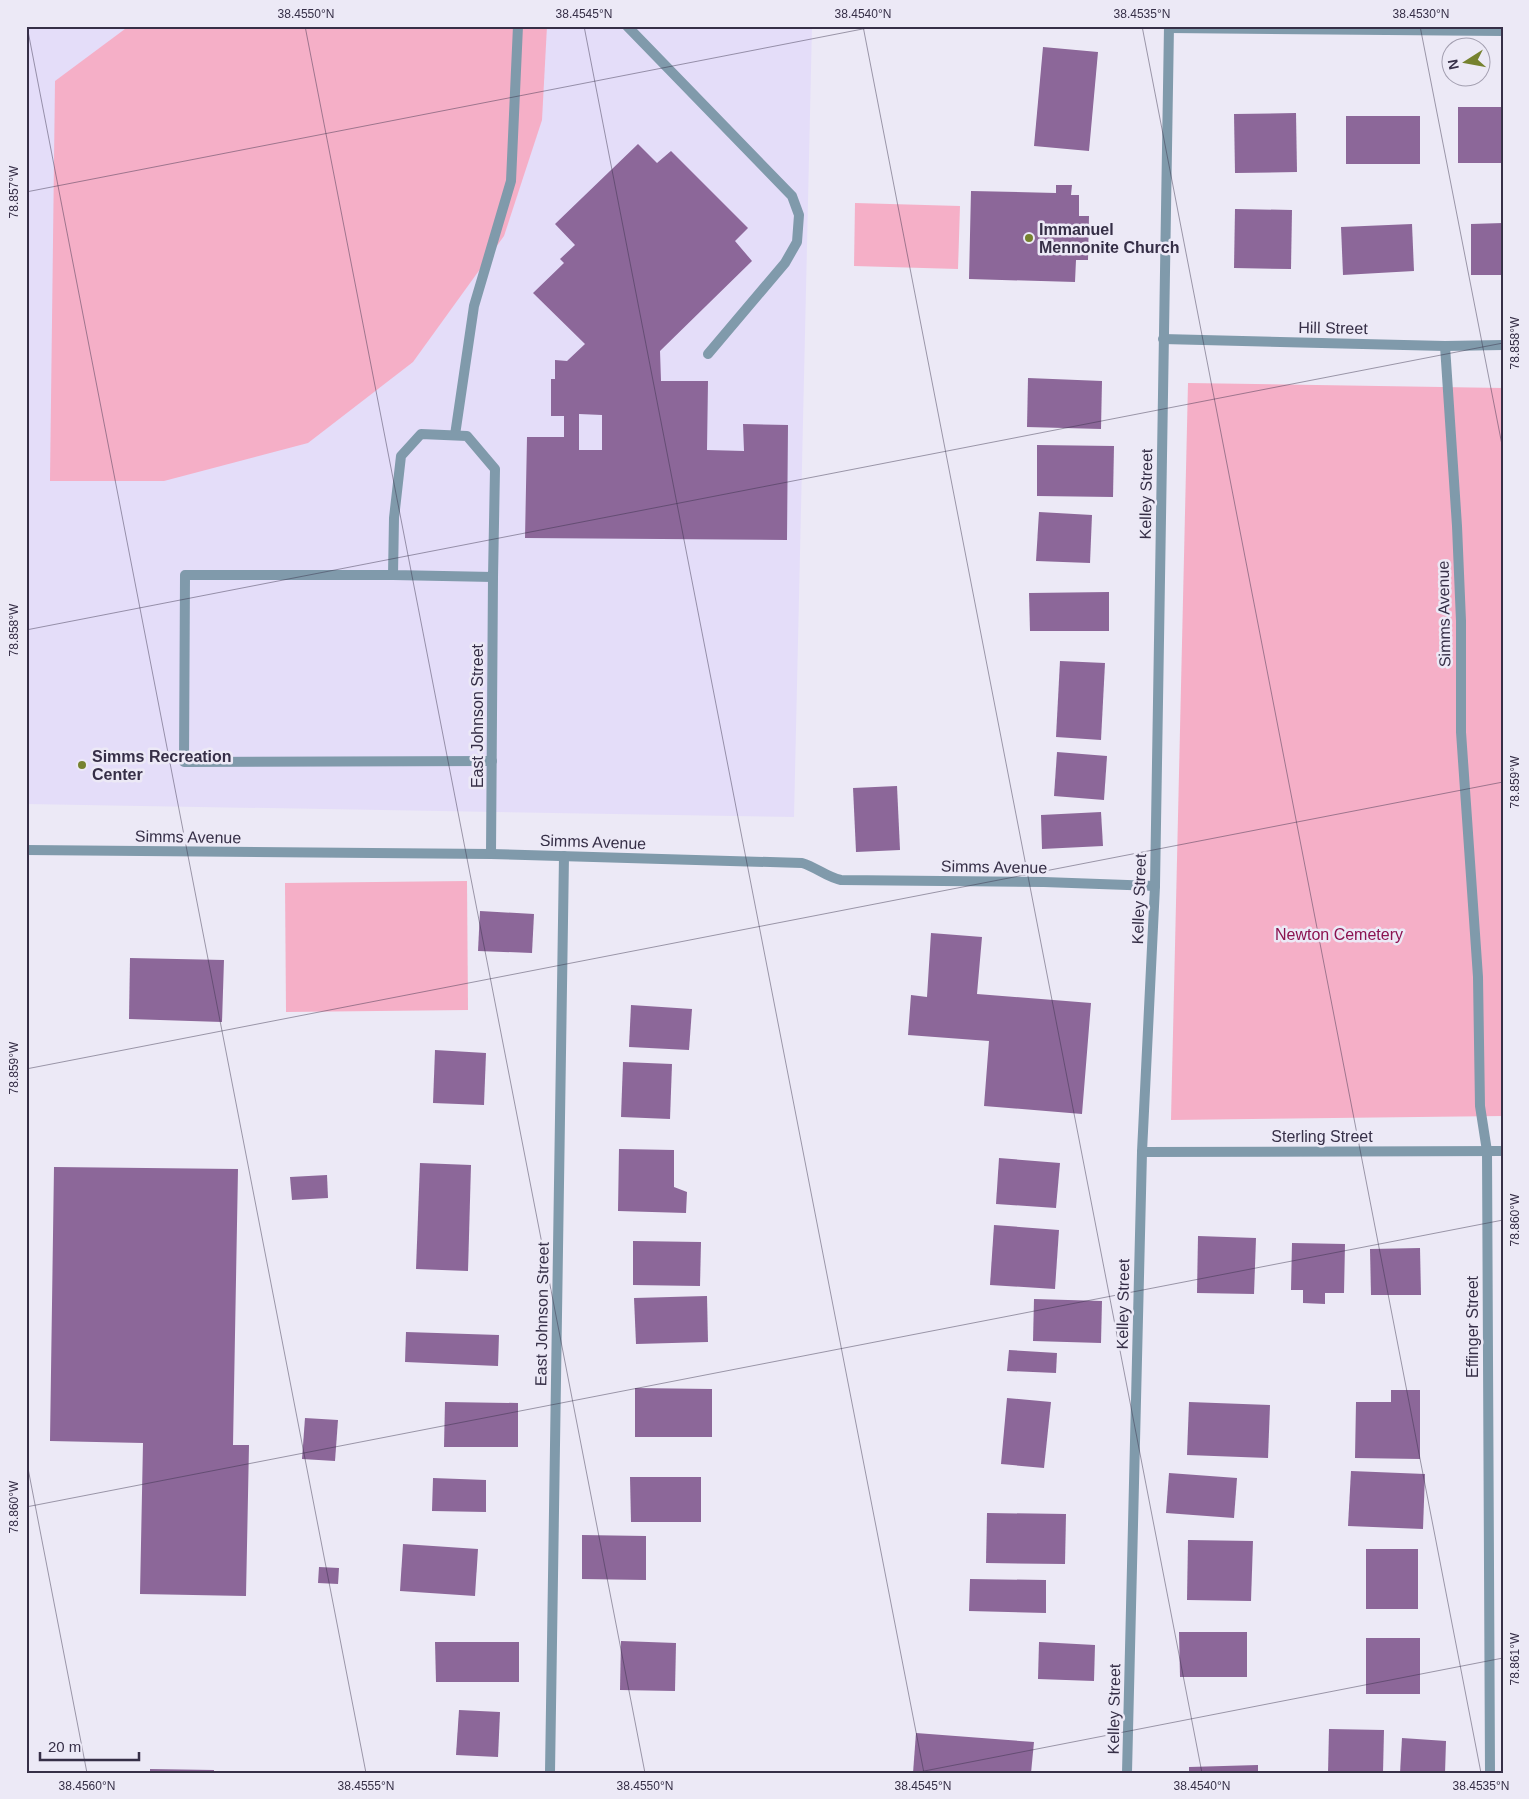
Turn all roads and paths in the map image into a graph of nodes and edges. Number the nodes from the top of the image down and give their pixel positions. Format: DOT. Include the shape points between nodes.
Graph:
graph roads {
  1 [pos="518,26"];
  2 [pos="627,26"];
  3 [pos="1169,27"];
  4 [pos="1503,30"];
  5 [pos="1163,339"];
  6 [pos="1503,345"];
  7 [pos="1444,346"];
  8 [pos="708,354"];
  9 [pos="455,435"];
  10 [pos="393,575"];
  11 [pos="493,578"];
  12 [pos="492,762"];
  13 [pos="26,850"];
  14 [pos="492,854"];
  15 [pos="564,856"];
  16 [pos="1472,883"];
  17 [pos="1155,886"];
  18 [pos="1487,1151"];
  19 [pos="1503,1151"];
  20 [pos="1142,1152"];
  21 [pos="550,1773"];
  22 [pos="1127,1773"];
  23 [pos="1490,1773"];
  1 -- 9 [label="street" via="511,181 474,306"];
  2 -- 8 [label="street" via="792,196 799,215 797,242 785,263"];
  3 -- 4 [label="street"];
  3 -- 5 [label="street, Kelley Street"];
  5 -- 7 [label="street, Hill Street"];
  5 -- 17 [label="street, Kelley Street"];
  6 -- 7 [label="street, Hill Street"];
  7 -- 16 [label="street, Simms Avenue" via="1457,526 1461,732"];
  9 -- 10 [label="street" via="421,434 401,456 394,518"];
  9 -- 11 [label="street, East Johnson Street" via="468,436 495,469"];
  10 -- 11 [label="street"];
  10 -- 12 [label="street" via="185,575 184,762"];
  11 -- 12 [label="street, East Johnson Street"];
  12 -- 14 [label="street, East Johnson Street"];
  13 -- 14 [label="street, Simms Avenue"];
  14 -- 15 [label="street, Simms Avenue"];
  15 -- 17 [label="street, Simms Avenue" via="802,863 841,880"];
  15 -- 21 [label="street, East Johnson Street"];
  16 -- 18 [label="street, Effinger Street" via="1478,977 1480,1106"];
  17 -- 20 [label="street, Kelley Street"];
  18 -- 19 [label="street, Sterling Street"];
  18 -- 20 [label="street, Sterling Street"];
  18 -- 23 [label="street, Effinger Street"];
  20 -- 22 [label="street, Kelley Street"];
}
